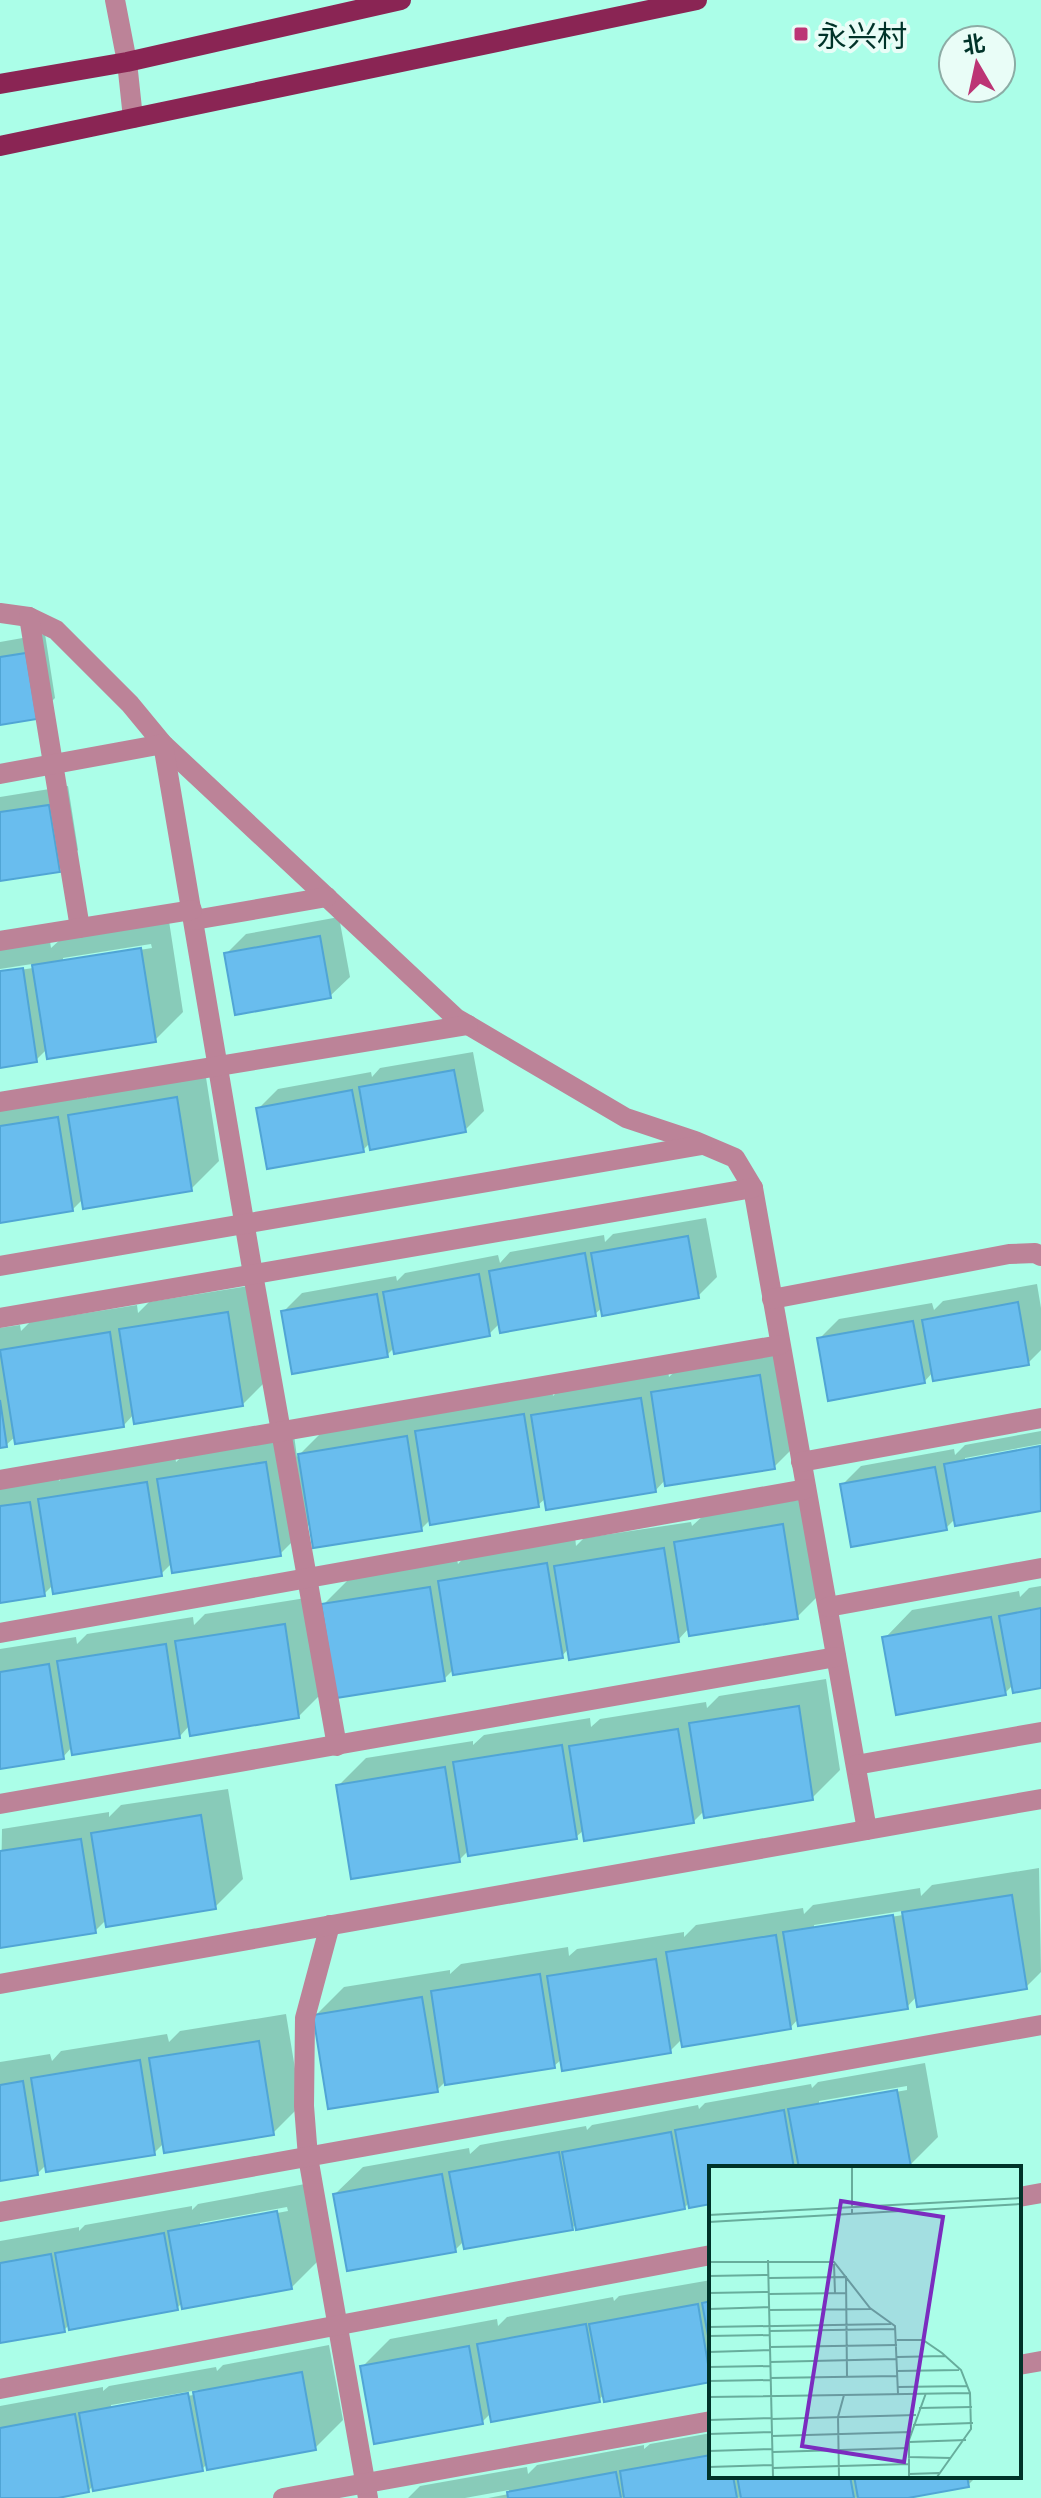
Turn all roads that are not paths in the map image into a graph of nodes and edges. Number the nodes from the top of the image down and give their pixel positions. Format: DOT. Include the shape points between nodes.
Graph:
graph roads {
  1 [pos="115,0"];
  2 [pos="401,0"];
  3 [pos="697,0"];
  4 [pos="127,62"];
  5 [pos="0,84"];
  6 [pos="133,118"];
  7 [pos="0,146"];
  8 [pos="0,613"];
  9 [pos="29,617"];
  10 [pos="163,744"];
  11 [pos="53,765"];
  12 [pos="0,774"];
  13 [pos="327,897"];
  14 [pos="193,915"];
  15 [pos="80,928"];
  16 [pos="0,941"];
  17 [pos="468,1025"];
  18 [pos="217,1065"];
  19 [pos="0,1102"];
  20 [pos="705,1145"];
  21 [pos="753,1188"];
  22 [pos="244,1224"];
  23 [pos="1041,1256"];
  24 [pos="0,1266"];
  25 [pos="253,1274"];
  26 [pos="772,1299"];
  27 [pos="0,1318"];
  28 [pos="780,1345"];
  29 [pos="1041,1418"];
  30 [pos="282,1432"];
  31 [pos="801,1462"];
  32 [pos="0,1480"];
  33 [pos="806,1489"];
  34 [pos="1041,1568"];
  35 [pos="307,1578"];
  36 [pos="828,1607"];
  37 [pos="0,1633"];
  38 [pos="836,1657"];
  39 [pos="1041,1732"];
  40 [pos="337,1746"];
  41 [pos="856,1765"];
  42 [pos="1041,1799"];
  43 [pos="0,1804"];
  44 [pos="867,1830"];
  45 [pos="330,1925"];
  46 [pos="0,1984"];
  47 [pos="1041,2025"];
  48 [pos="308,2157"];
  49 [pos="1041,2193"];
  50 [pos="1021,2197"];
  51 [pos="0,2212"];
  52 [pos="709,2255"];
  53 [pos="338,2324"];
  54 [pos="1041,2361"];
  55 [pos="1021,2365"];
  56 [pos="0,2389"];
  57 [pos="709,2421"];
  58 [pos="367,2490"];
  59 [pos="283,2498"];
  1 -- 4 [label="street"];
  2 -- 4 [label="main road"];
  3 -- 6 [label="main road"];
  4 -- 5 [label="main road"];
  4 -- 6 [label="street"];
  6 -- 7 [label="main road"];
  8 -- 9 [label="street"];
  9 -- 10 [label="street" via="56,630"];
  9 -- 11 [label="street"];
  10 -- 11 [label="street"];
  10 -- 13 [label="street"];
  10 -- 14 [label="street"];
  11 -- 12 [label="street"];
  11 -- 15 [label="street"];
  13 -- 14 [label="street"];
  13 -- 17 [label="street"];
  14 -- 15 [label="street"];
  14 -- 18 [label="street"];
  15 -- 16 [label="street"];
  17 -- 18 [label="street"];
  17 -- 20 [label="street" via="626,1118"];
  18 -- 19 [label="street"];
  18 -- 22 [label="street"];
  20 -- 21 [label="street" via="735,1158"];
  20 -- 22 [label="street"];
  21 -- 25 [label="street"];
  21 -- 26 [label="street"];
  22 -- 24 [label="street"];
  22 -- 25 [label="street"];
  23 -- 26 [label="street" via="1009,1254"];
  25 -- 27 [label="street"];
  25 -- 30 [label="street"];
  26 -- 28 [label="street"];
  28 -- 30 [label="street"];
  28 -- 31 [label="street"];
  29 -- 31 [label="street"];
  30 -- 32 [label="street"];
  30 -- 35 [label="street"];
  31 -- 33 [label="street"];
  33 -- 35 [label="street"];
  33 -- 36 [label="street"];
  34 -- 36 [label="street"];
  35 -- 37 [label="street"];
  35 -- 40 [label="street"];
  36 -- 38 [label="street"];
  38 -- 40 [label="street"];
  38 -- 41 [label="street"];
  39 -- 41 [label="street"];
  40 -- 43 [label="street"];
  41 -- 44 [label="street"];
  42 -- 44 [label="street"];
  44 -- 45 [label="street"];
  45 -- 46 [label="street"];
  45 -- 48 [label="street" via="305,2018"];
  47 -- 48 [label="street"];
  48 -- 51 [label="street"];
  48 -- 53 [label="street"];
  49 -- 50 [label="street"];
  52 -- 53 [label="street"];
  53 -- 56 [label="street"];
  53 -- 58 [label="street"];
  54 -- 55 [label="street"];
  57 -- 58 [label="street"];
  58 -- 59 [label="street"];
}
